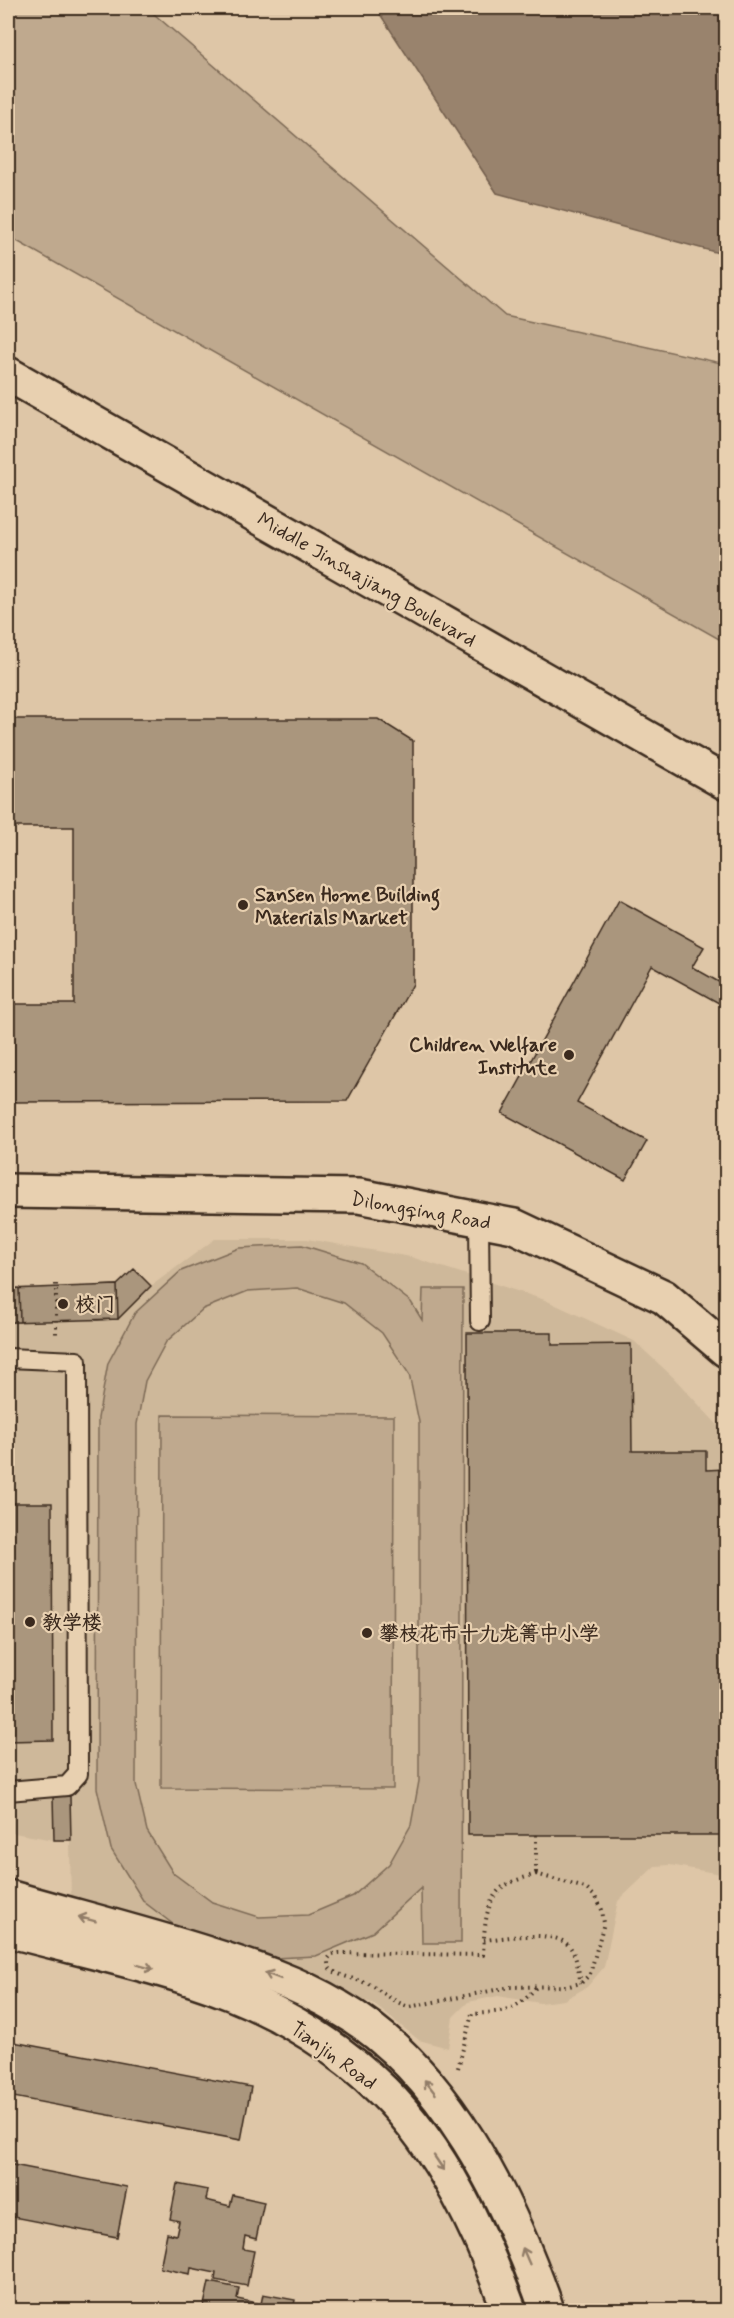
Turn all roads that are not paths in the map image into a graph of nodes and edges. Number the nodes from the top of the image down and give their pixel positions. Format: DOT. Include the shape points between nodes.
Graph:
graph roads {
  1 [pos="8,375"];
  2 [pos="726,783"];
  3 [pos="8,1191"];
  4 [pos="479,1220"];
  5 [pos="480,1322"];
  6 [pos="726,1350"];
  7 [pos="8,1358"];
  8 [pos="8,1791"];
  9 [pos="8,1898"];
  10 [pos="8,1930"];
  11 [pos="509,2310"];
  12 [pos="547,2310"];
  1 -- 2 [label="main road, Middle Jinshajiang Boulevard"];
  3 -- 4 [label="main road, Dilongqing Road" via="359,1196"];
  4 -- 5 [label="lane"];
  4 -- 6 [label="main road, Dilongqing Road" via="514,1226 664,1297"];
  7 -- 8 [label="lane" via="77,1361 78,1774 67,1786"];
  12 -- 9 [label="main road, one-way" via="509,2215 478,2158 413,2066 377,2034 339,2007 243,1965"];
  10 -- 11 [label="main road, Tianjin Road, one-way" via="232,1994 310,2034 353,2064 384,2091 446,2173 476,2229"];
}
